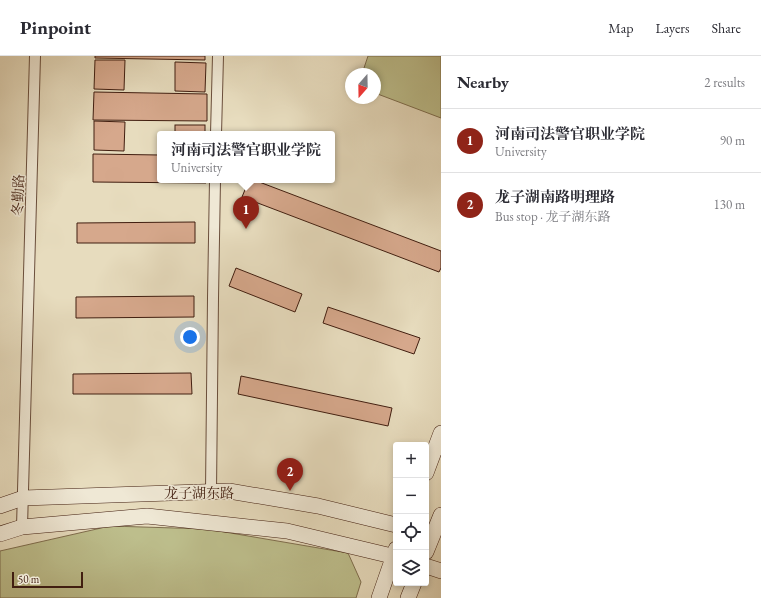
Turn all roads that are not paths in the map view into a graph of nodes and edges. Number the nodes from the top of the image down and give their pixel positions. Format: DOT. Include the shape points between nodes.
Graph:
graph roads {
  1 [pos="35,56"];
  2 [pos="218,56"];
  3 [pos="216,131"];
  4 [pos="215,183"];
  5 [pos="441,433"];
  6 [pos="429,465"];
  7 [pos="211,491"];
  8 [pos="23,498"];
  9 [pos="0,506"];
  10 [pos="441,515"];
  11 [pos="393,524"];
  12 [pos="22,527"];
  13 [pos="0,534"];
  14 [pos="433,537"];
  15 [pos="427,550"];
  16 [pos="393,554"];
  17 [pos="393,560"];
  18 [pos="429,567"];
  19 [pos="441,571"];
  20 [pos="413,586"];
  21 [pos="379,598"];
  22 [pos="408,598"];
  1 -- 8 [label="street, 冬勤路"];
  2 -- 3 [label="street"];
  4 -- 7 [label="street"];
  5 -- 6 [label="street"];
  7 -- 8 [label="street, 龙子湖东路"];
  7 -- 11 [label="street, 龙子湖东路" via="229,491 318,506"];
  8 -- 9 [label="street, 龙子湖东路"];
  8 -- 12 [label="street, 冬勤路"];
  10 -- 14 [label="street"];
  12 -- 13 [label="street, 龙子湖东路"];
  12 -- 16 [label="street, 龙子湖东路" via="147,516 287,531"];
  14 -- 15 [label="street"];
  17 -- 21 [label="street"];
  18 -- 19 [label="street"];
  20 -- 22 [label="street"];
}
